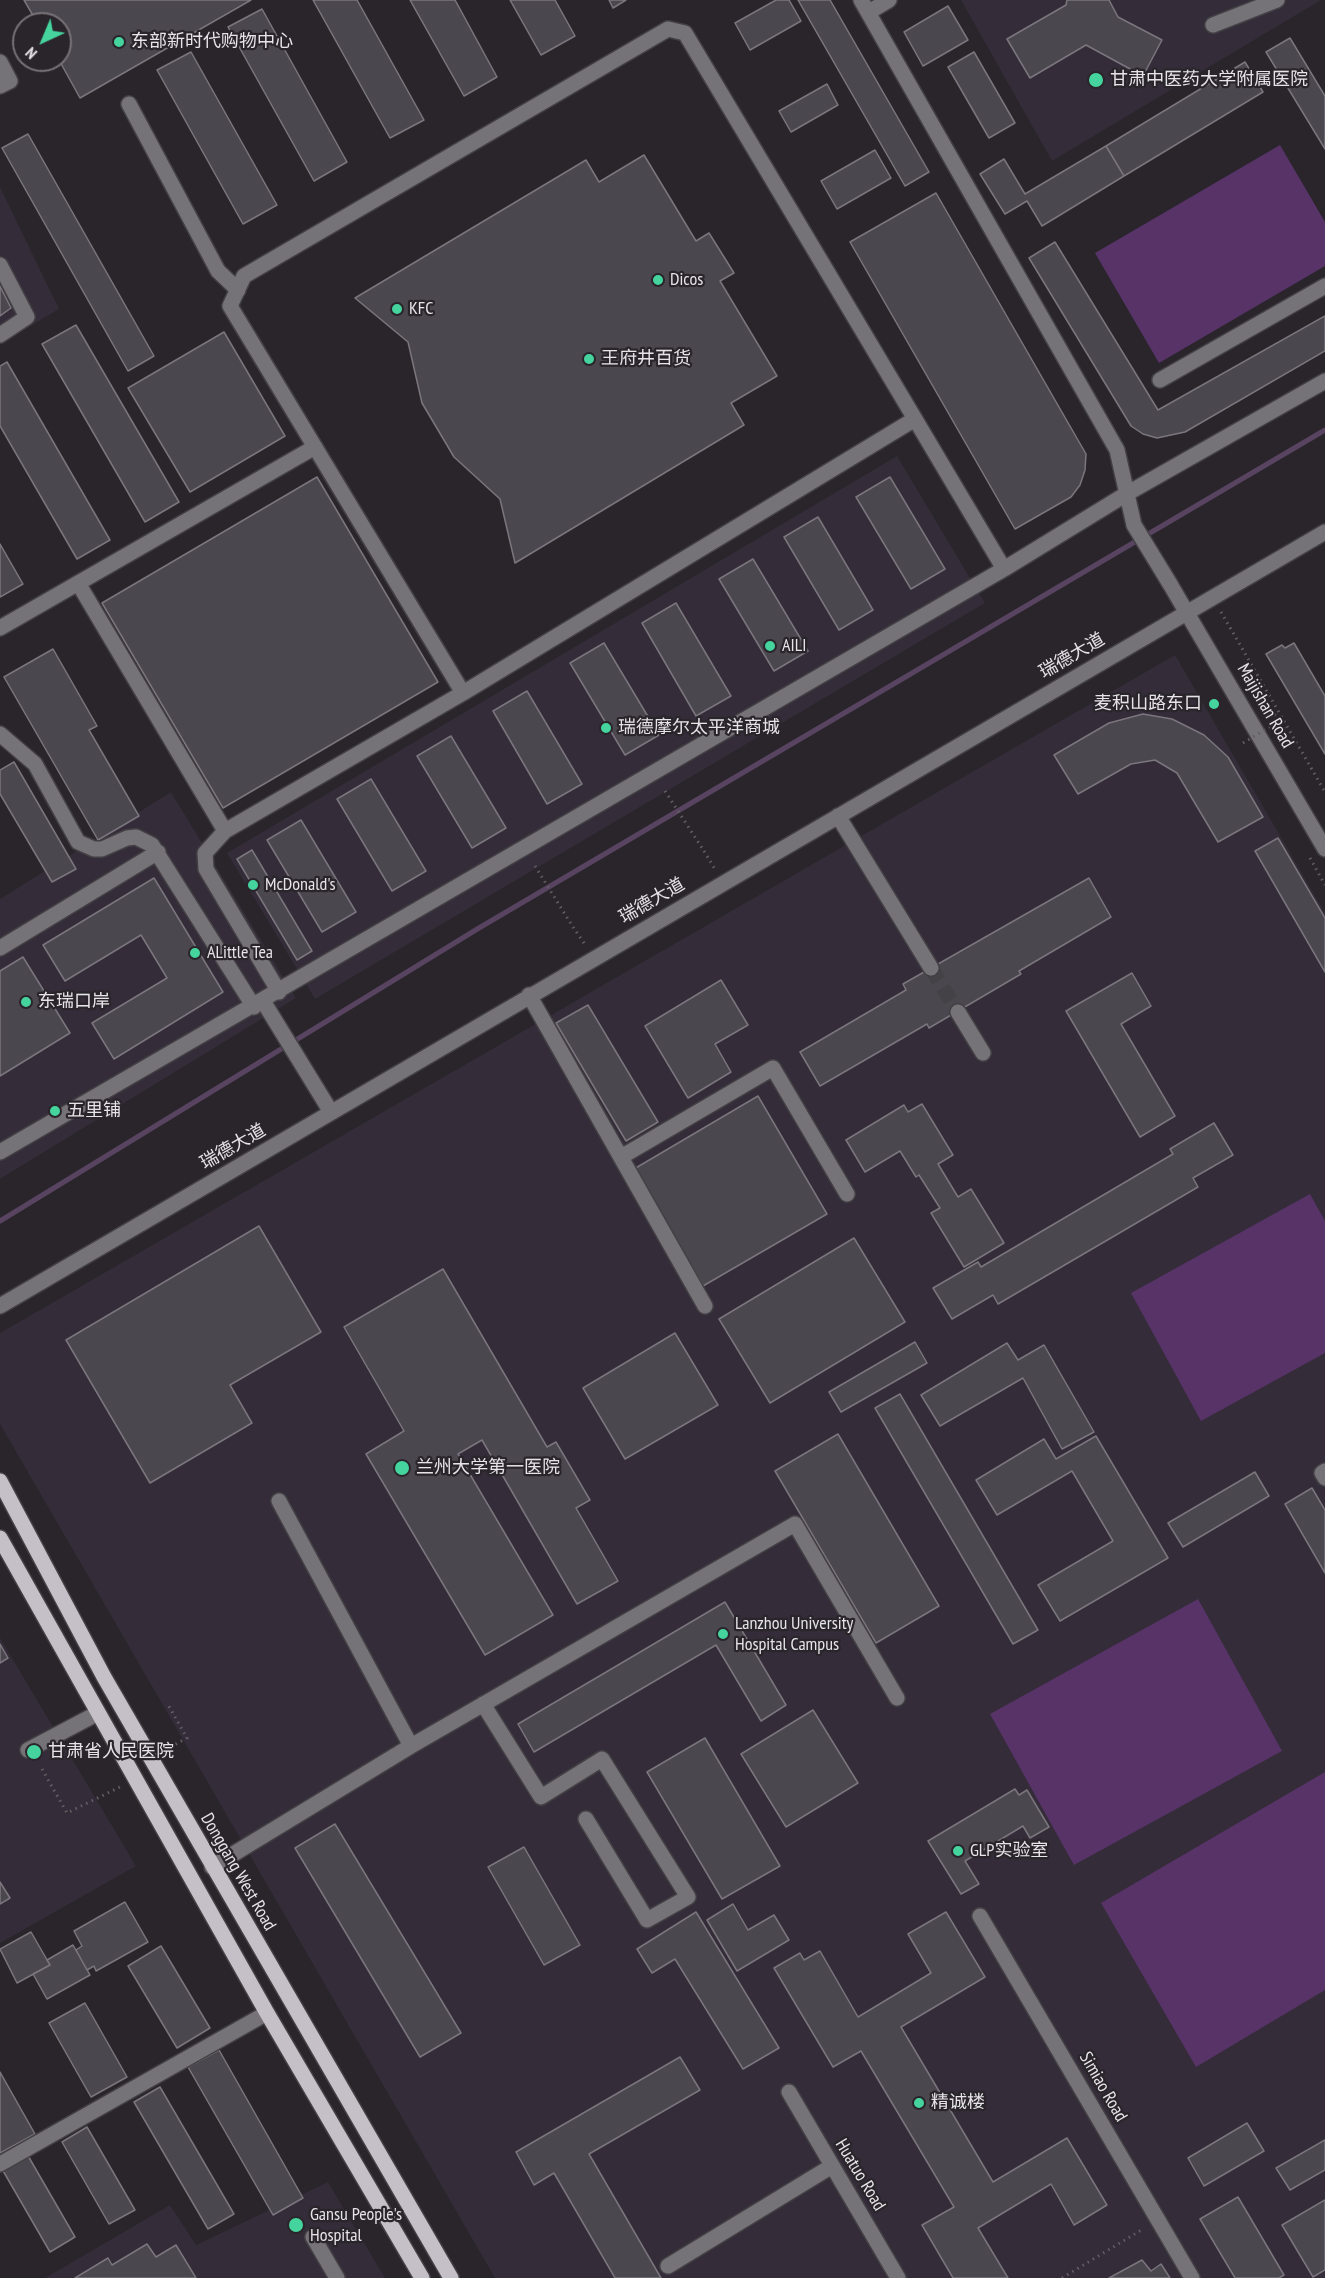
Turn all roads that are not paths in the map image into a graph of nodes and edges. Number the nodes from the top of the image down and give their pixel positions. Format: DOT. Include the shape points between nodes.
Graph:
graph roads {
  1 [pos="889,0"];
  2 [pos="1277,0"];
  3 [pos="865,6"];
  4 [pos="1213,25"];
  5 [pos="0,62"];
  6 [pos="0,86"];
  7 [pos="129,104"];
  8 [pos="0,265"];
  9 [pos="1325,286"];
  10 [pos="238,290"];
  11 [pos="0,335"];
  12 [pos="1160,380"];
  13 [pos="1325,381"];
  14 [pos="915,419"];
  15 [pos="315,447"];
  16 [pos="1128,493"];
  17 [pos="1325,531"];
  18 [pos="1004,569"];
  19 [pos="78,583"];
  20 [pos="1187,612"];
  21 [pos="0,628"];
  22 [pos="463,693"];
  23 [pos="0,734"];
  24 [pos="838,816"];
  25 [pos="225,831"];
  26 [pos="1325,849"];
  27 [pos="158,852"];
  28 [pos="0,948"];
  29 [pos="931,968"];
  30 [pos="279,992"];
  31 [pos="530,995"];
  32 [pos="258,1004"];
  33 [pos="958,1012"];
  34 [pos="983,1053"];
  35 [pos="331,1112"];
  36 [pos="0,1152"];
  37 [pos="621,1157"];
  38 [pos="847,1194"];
  39 [pos="0,1306"];
  40 [pos="705,1306"];
  41 [pos="0,1481"];
  42 [pos="279,1501"];
  43 [pos="0,1538"];
  44 [pos="897,1698"];
  45 [pos="483,1704"];
  46 [pos="98,1713"];
  47 [pos="411,1746"];
  48 [pos="28,1750"];
  49 [pos="586,1819"];
  50 [pos="212,1867"];
  51 [pos="980,1916"];
  52 [pos="267,2013"];
  53 [pos="789,2092"];
  54 [pos="0,2164"];
  55 [pos="832,2166"];
  56 [pos="313,2237"];
  57 [pos="668,2266"];
  58 [pos="337,2278"];
  59 [pos="422,2278"];
  60 [pos="451,2278"];
  61 [pos="898,2278"];
  62 [pos="1192,2278"];
  1 -- 3 [label="street"];
  2 -- 4 [label="street"];
  3 -- 16 [label="street" via="1117,450"];
  5 -- 6 [label="street" via="10,81"];
  7 -- 10 [label="street" via="218,271"];
  8 -- 11 [label="street" via="27,317"];
  9 -- 12 [label="street"];
  10 -- 14 [label="street" via="244,276 668,29 685,33"];
  10 -- 15 [label="street" via="230,306"];
  13 -- 16 [label="street"];
  14 -- 18 [label="street"];
  14 -- 22 [label="street"];
  15 -- 19 [label="street"];
  15 -- 22 [label="street"];
  16 -- 18 [label="street"];
  16 -- 20 [label="street, Maijishan Road, bridge" via="1134,525"];
  17 -- 20 [label="street, 瑞德大道"];
  18 -- 30 [label="street"];
  19 -- 21 [label="street"];
  19 -- 25 [label="street"];
  20 -- 24 [label="street, 瑞德大道"];
  20 -- 26 [label="street, Maijishan Road"];
  22 -- 25 [label="street"];
  23 -- 27 [label="street" via="35,764 78,842 102,849 136,837"];
  24 -- 29 [label="street"];
  24 -- 31 [label="street, 瑞德大道"];
  25 -- 30 [label="street" via="205,853 206,869"];
  27 -- 28 [label="street"];
  27 -- 32 [label="street"];
  30 -- 32 [label="street"];
  31 -- 35 [label="street, 瑞德大道"];
  31 -- 37 [label="street"];
  32 -- 35 [label="street" via="276,1022"];
  32 -- 36 [label="street"];
  33 -- 34 [label="street"];
  35 -- 39 [label="street, 瑞德大道"];
  37 -- 38 [label="street" via="773,1068"];
  37 -- 40 [label="street"];
  41 -- 50 [label="main road, Donggang West Road" via="104,1677"];
  42 -- 47 [label="street"];
  43 -- 46 [label="main road"];
  44 -- 45 [label="street" via="795,1524"];
  45 -- 47 [label="street"];
  45 -- 49 [label="street" via="541,1797 602,1759 688,1897 647,1920"];
  46 -- 48 [label="street"];
  46 -- 52 [label="main road"];
  47 -- 50 [label="street"];
  50 -- 60 [label="main road, Donggang West Road"];
  51 -- 62 [label="street, Simiao Road"];
  52 -- 54 [label="street"];
  52 -- 59 [label="main road"];
  53 -- 55 [label="street, Huatuo Road"];
  55 -- 57 [label="street"];
  55 -- 61 [label="street, Huatuo Road"];
  56 -- 58 [label="street"];
}
